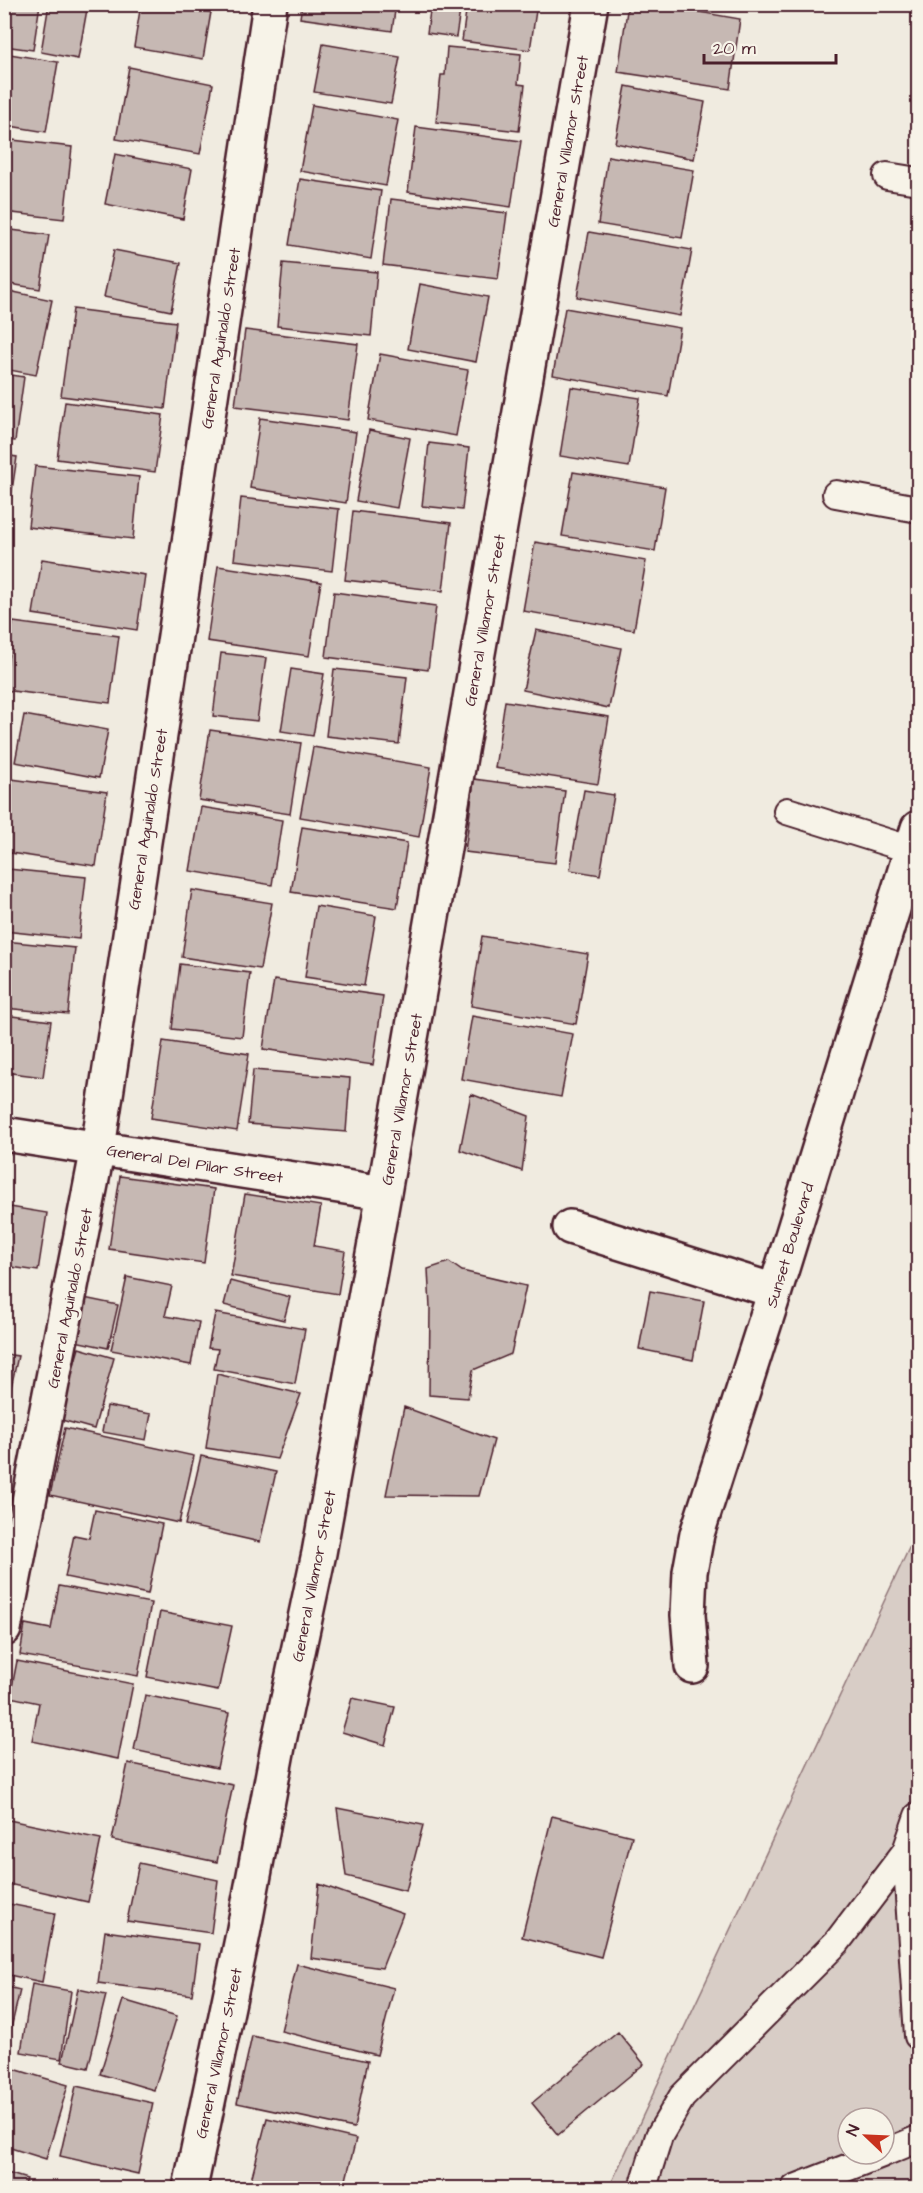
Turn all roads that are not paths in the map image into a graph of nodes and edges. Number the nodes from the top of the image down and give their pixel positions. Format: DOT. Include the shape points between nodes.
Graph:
graph roads {
  1 [pos="270,4"];
  2 [pos="591,4"];
  3 [pos="886,176"];
  4 [pos="918,181"];
  5 [pos="836,494"];
  6 [pos="918,509"];
  7 [pos="787,811"];
  8 [pos="915,839"];
  9 [pos="4,1134"];
  10 [pos="98,1148"];
  11 [pos="384,1193"];
  12 [pos="570,1227"];
  13 [pos="775,1291"];
  14 [pos="4,1629"];
  15 [pos="692,1666"];
  16 [pos="918,1816"];
  17 [pos="906,1851"];
  18 [pos="918,2008"];
  19 [pos="918,2036"];
  20 [pos="918,2139"];
  21 [pos="896,2148"];
  22 [pos="852,2166"];
  23 [pos="190,2188"];
  24 [pos="646,2188"];
  25 [pos="795,2188"];
  1 -- 10 [label="street, General Aguinaldo Street"];
  2 -- 11 [label="street, General Villamor Street"];
  3 -- 4 [label="lane"];
  5 -- 6 [label="lane"];
  7 -- 8 [label="lane"];
  8 -- 13 [label="street, Sunset Boulevard"];
  9 -- 10 [label="street, General Del Pilar Street"];
  10 -- 11 [label="street, General Del Pilar Street"];
  10 -- 14 [label="street, General Aguinaldo Street"];
  11 -- 23 [label="street, General Villamor Street" via="319,1553"];
  12 -- 13 [label="street"];
  13 -- 15 [label="street, Sunset Boulevard" via="697,1534 689,1583"];
  16 -- 17 [label="lane"];
  17 -- 18 [label="lane"];
  17 -- 24 [label="lane" via="837,1942 682,2097 659,2136"];
  18 -- 19 [label="lane"];
  20 -- 21 [label="lane"];
  22 -- 25 [label="lane"];
}
